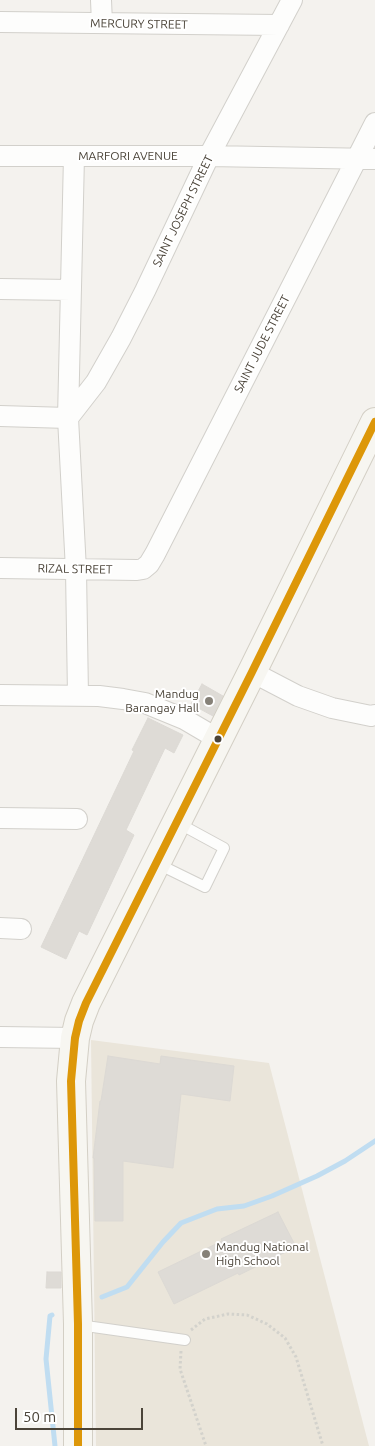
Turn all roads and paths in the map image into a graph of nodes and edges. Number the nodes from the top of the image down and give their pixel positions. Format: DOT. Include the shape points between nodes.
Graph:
graph roads {
  1 [pos="101,0"];
  2 [pos="292,0"];
  3 [pos="0,22"];
  4 [pos="102,23"];
  5 [pos="279,25"];
  6 [pos="375,123"];
  7 [pos="0,156"];
  8 [pos="74,156"];
  9 [pos="209,156"];
  10 [pos="366,159"];
  11 [pos="0,289"];
  12 [pos="71,290"];
  13 [pos="0,416"];
  14 [pos="68,418"];
  15 [pos="375,422"];
  16 [pos="148,564"];
  17 [pos="0,568"];
  18 [pos="76,570"];
  19 [pos="252,672"];
  20 [pos="0,695"];
  21 [pos="78,696"];
  22 [pos="374,715"];
  23 [pos="218,739"];
  24 [pos="0,818"];
  25 [pos="77,819"];
  26 [pos="177,823"];
  27 [pos="156,863"];
  28 [pos="0,928"];
  29 [pos="21,929"];
  30 [pos="0,1037"];
  31 [pos="75,1038"];
  32 [pos="78,1324"];
  33 [pos="185,1340"];
  34 [pos="78,1446"];
  35 [pos="206,1446"];
  36 [pos="323,1446"];
  1 -- 4 [label="street"];
  2 -- 5 [label="street, SAINT JOSEPH STREET"];
  3 -- 4 [label="street, MERCURY STREET"];
  4 -- 5 [label="street, MERCURY STREET"];
  5 -- 9 [label="street, SAINT JOSEPH STREET"];
  6 -- 10 [label="street, SAINT JUDE STREET"];
  7 -- 8 [label="street, MARFORI AVENUE"];
  8 -- 9 [label="street, MARFORI AVENUE"];
  8 -- 12 [label="street"];
  9 -- 10 [label="street, MARFORI AVENUE"];
  9 -- 14 [label="street, SAINT JOSEPH STREET" via="120,338 96,382"];
  10 -- 16 [label="street, SAINT JUDE STREET"];
  11 -- 12 [label="street"];
  12 -- 14 [label="street"];
  13 -- 14 [label="street"];
  14 -- 18 [label="street"];
  15 -- 19 [label="main road"];
  16 -- 18 [label="street, RIZAL STREET" via="137,570"];
  17 -- 18 [label="street, RIZAL STREET"];
  18 -- 21 [label="street"];
  19 -- 22 [label="street" via="298,696 332,708"];
  19 -- 23 [label="main road"];
  20 -- 21 [label="street"];
  21 -- 23 [label="street" via="145,703 184,719"];
  23 -- 26 [label="main road"];
  24 -- 25 [label="street"];
  26 -- 27 [label="main road"];
  26 -- 27 [label="lane" via="224,848 205,887"];
  27 -- 31 [label="main road" via="86,1003"];
  28 -- 29 [label="street"];
  30 -- 31 [label="street"];
  31 -- 32 [label="main road" via="71,1117"];
  32 -- 33 [label="lane"];
  32 -- 34 [label="main road"];
  33 -- 35 [label="path" via="180,1354 180,1369"];
  33 -- 36 [label="path" via="205,1319 228,1314 247,1315 267,1324 285,1338 296,1357"];
}
